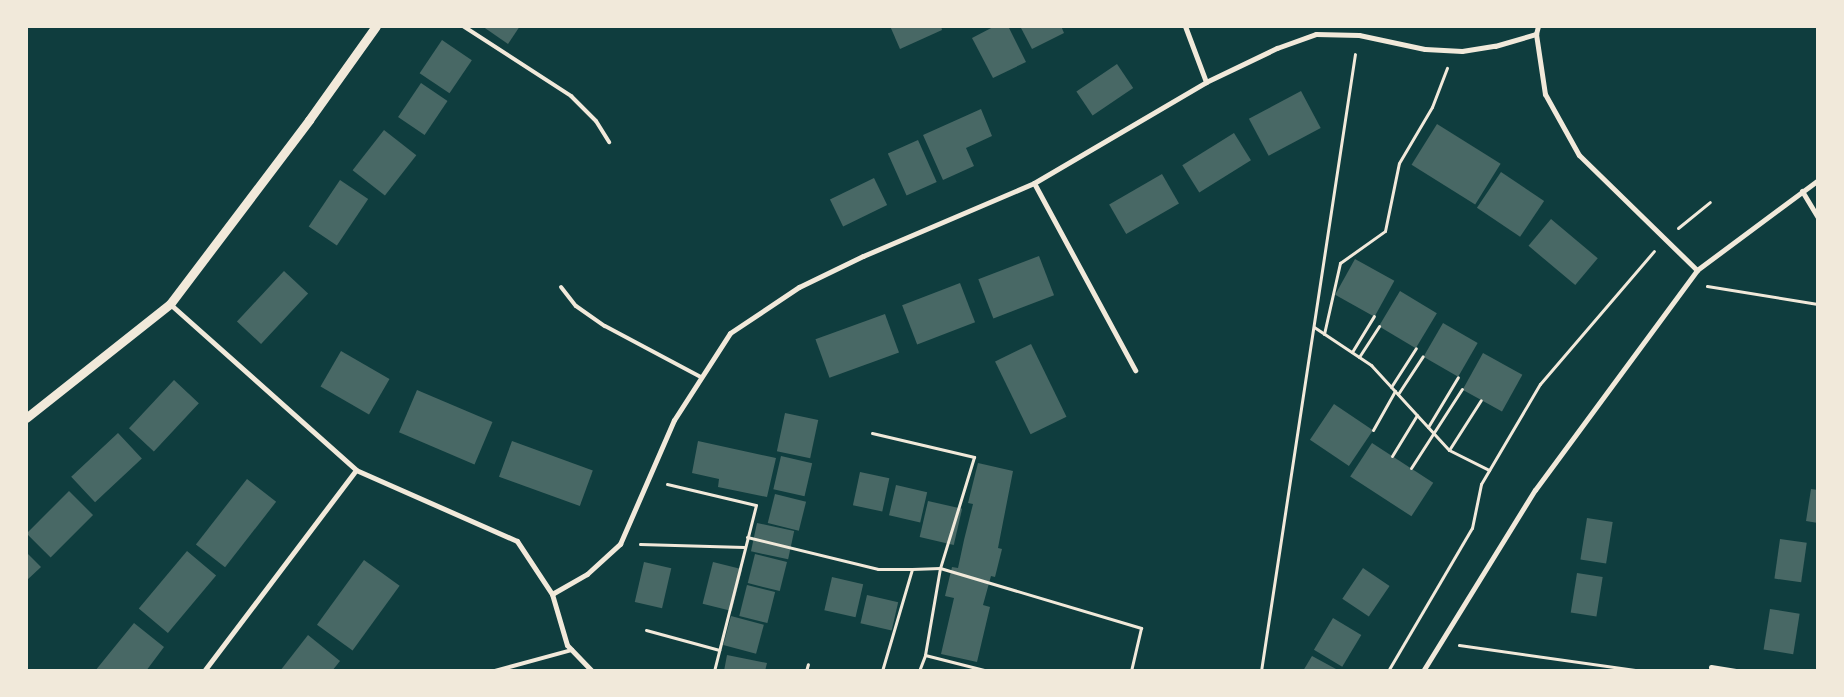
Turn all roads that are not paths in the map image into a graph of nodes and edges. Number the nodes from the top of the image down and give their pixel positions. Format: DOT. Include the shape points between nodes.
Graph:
graph roads {
  1 [pos="376,26"];
  2 [pos="463,26"];
  3 [pos="1185,26"];
  4 [pos="1538,26"];
  5 [pos="1536,34"];
  6 [pos="1206,82"];
  7 [pos="609,142"];
  8 [pos="1818,180"];
  9 [pos="1034,183"];
  10 [pos="1802,191"];
  11 [pos="1818,218"];
  12 [pos="1697,270"];
  13 [pos="561,287"];
  14 [pos="170,304"];
  15 [pos="1135,370"];
  16 [pos="701,377"];
  17 [pos="26,418"];
  18 [pos="356,470"];
  19 [pos="552,594"];
  20 [pos="572,650"];
  21 [pos="1710,667"];
  22 [pos="204,671"];
  23 [pos="495,671"];
  24 [pos="592,671"];
  25 [pos="1423,671"];
  26 [pos="1736,671"];
  1 -- 14 [label="street"];
  2 -- 7 [label="lane" via="571,96 596,121"];
  3 -- 6 [label="street"];
  4 -- 5 [label="street"];
  5 -- 6 [label="street" via="1495,46 1453,51 1358,35 1316,34 1277,48"];
  5 -- 12 [label="street" via="1546,94 1579,155"];
  6 -- 9 [label="street"];
  8 -- 10 [label="street"];
  9 -- 15 [label="street"];
  9 -- 16 [label="street" via="863,256 799,288 730,333"];
  10 -- 11 [label="street"];
  10 -- 12 [label="street"];
  12 -- 25 [label="street" via="1536,490"];
  13 -- 16 [label="lane" via="576,306 605,326"];
  14 -- 17 [label="street"];
  14 -- 18 [label="street"];
  16 -- 19 [label="street" via="674,420 620,544 587,574"];
  18 -- 19 [label="street" via="517,541"];
  18 -- 22 [label="street"];
  19 -- 20 [label="street" via="567,645"];
  20 -- 23 [label="lane"];
  20 -- 24 [label="street"];
  21 -- 26 [label="street"];
}
